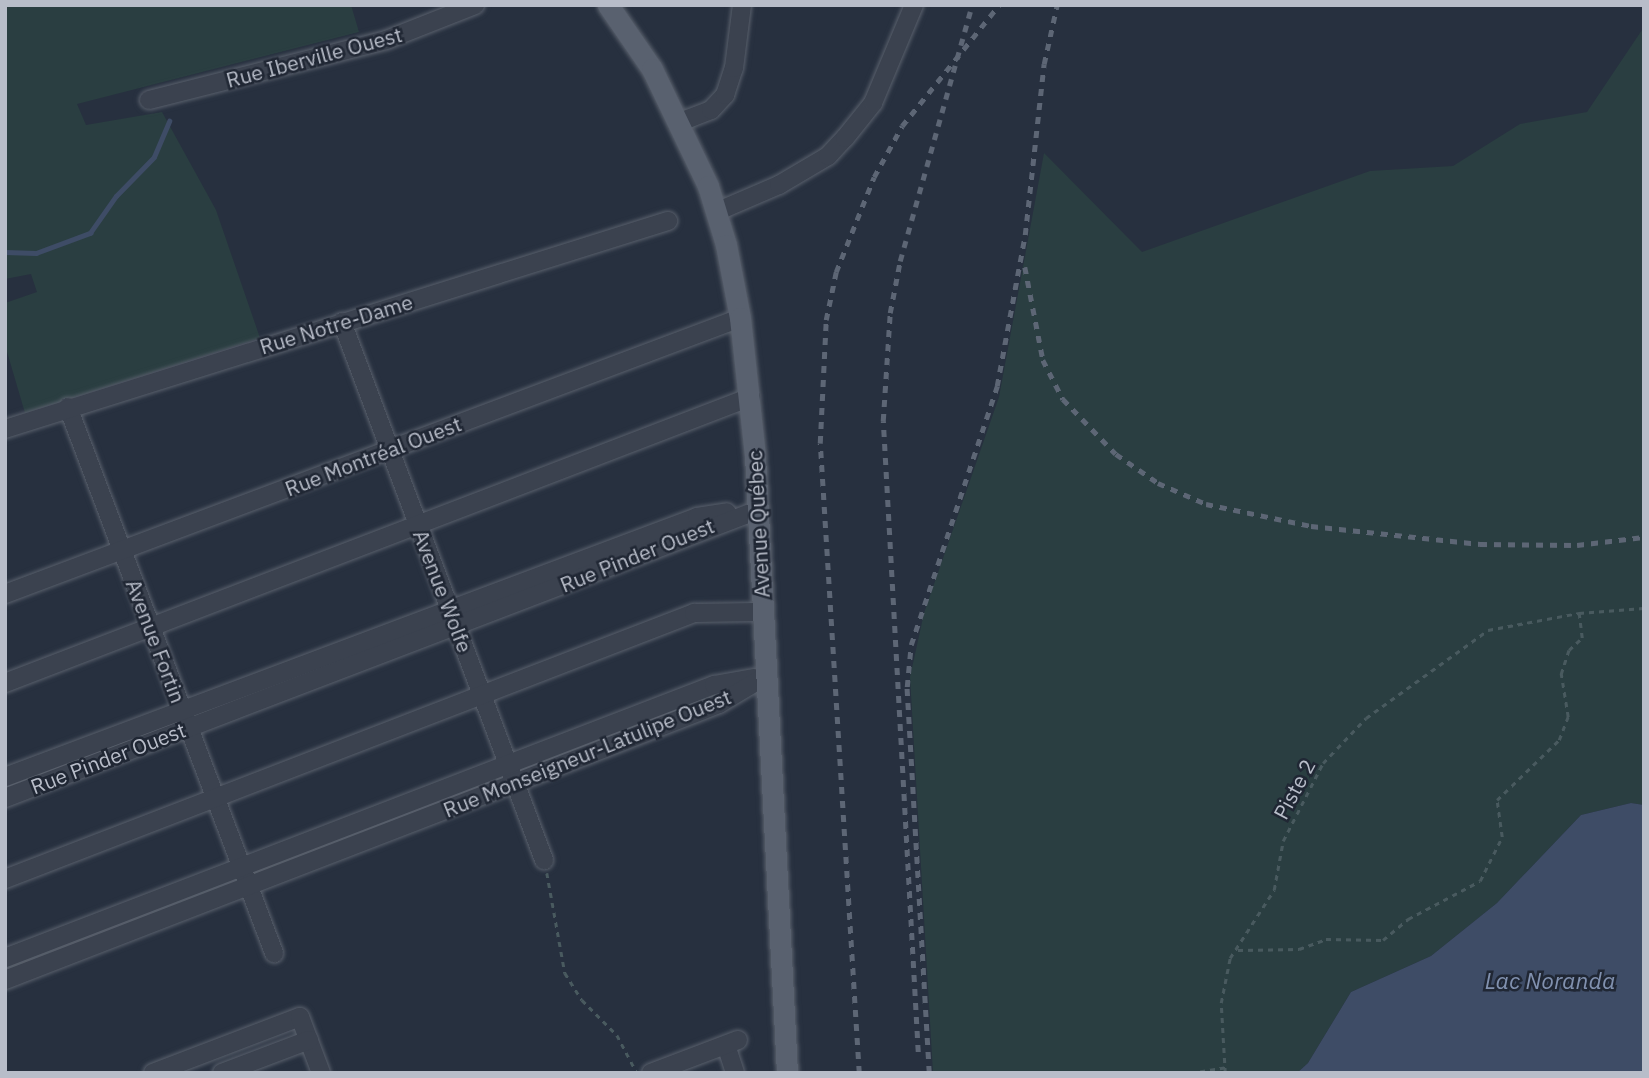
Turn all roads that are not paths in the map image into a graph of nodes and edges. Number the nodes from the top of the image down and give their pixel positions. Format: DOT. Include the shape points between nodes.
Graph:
graph roads {
  1 [pos="475,5"];
  2 [pos="608,5"];
  3 [pos="742,5"];
  4 [pos="914,5"];
  5 [pos="149,100"];
  6 [pos="680,122"];
  7 [pos="716,212"];
  8 [pos="668,221"];
  9 [pos="740,318"];
  10 [pos="342,322"];
  11 [pos="751,397"];
  12 [pos="68,407"];
  13 [pos="5,429"];
  14 [pos="390,449"];
  15 [pos="758,510"];
  16 [pos="417,523"];
  17 [pos="122,550"];
  18 [pos="5,594"];
  19 [pos="762,612"];
  20 [pos="453,617"];
  21 [pos="151,627"];
  22 [pos="764,677"];
  23 [pos="5,683"];
  24 [pos="482,694"];
  25 [pos="183,710"];
  26 [pos="189,727"];
  27 [pos="509,764"];
  28 [pos="5,777"];
  29 [pos="516,782"];
  30 [pos="5,798"];
  31 [pos="217,801"];
  32 [pos="544,860"];
  33 [pos="243,865"];
  34 [pos="5,879"];
  35 [pos="250,884"];
  36 [pos="274,953"];
  37 [pos="5,958"];
  38 [pos="5,980"];
  39 [pos="309,1040"];
  40 [pos="153,1073"];
  41 [pos="222,1073"];
  42 [pos="321,1073"];
  43 [pos="652,1073"];
  44 [pos="735,1073"];
  45 [pos="787,1073"];
  1 -- 5 [label="street, Rue Iberville Ouest" via="386,40"];
  2 -- 6 [label="main road, Avenue Québec" via="652,69"];
  3 -- 6 [label="street" via="734,68 725,95 711,110"];
  4 -- 7 [label="street" via="873,103 828,156 789,180"];
  6 -- 7 [label="main road, Avenue Québec"];
  7 -- 9 [label="main road, Avenue Québec"];
  8 -- 10 [label="street, Rue Notre-Dame"];
  9 -- 11 [label="main road, Avenue Québec"];
  9 -- 14 [label="street, Rue Montréal Ouest"];
  10 -- 12 [label="street, Rue Notre-Dame"];
  10 -- 14 [label="street, Avenue Wolfe"];
  11 -- 15 [label="main road, Avenue Québec"];
  11 -- 16 [label="street"];
  12 -- 13 [label="street, Rue Notre-Dame"];
  12 -- 17 [label="street, Avenue Fortin"];
  14 -- 16 [label="street, Avenue Wolfe"];
  14 -- 17 [label="street, Rue Montréal Ouest"];
  15 -- 19 [label="main road, Avenue Québec"];
  15 -- 20 [label="street, Rue Pinder Ouest"];
  16 -- 20 [label="street, Avenue Wolfe"];
  16 -- 21 [label="street"];
  17 -- 18 [label="street, Rue Montréal Ouest"];
  17 -- 21 [label="street, Avenue Fortin"];
  19 -- 22 [label="main road, Avenue Québec"];
  19 -- 24 [label="street" via="694,613"];
  20 -- 24 [label="street, Avenue Wolfe"];
  20 -- 25 [label="street, Rue Pinder Ouest"];
  20 -- 26 [label="street, Rue Pinder Ouest"];
  21 -- 23 [label="street"];
  21 -- 25 [label="street, Avenue Fortin"];
  22 -- 27 [label="street, Rue Monseigneur-Latulipe Ouest" via="715,685"];
  22 -- 29 [label="street, Rue Monseigneur-Latulipe Ouest" via="719,704"];
  22 -- 45 [label="main road, Avenue Québec"];
  24 -- 27 [label="street, Avenue Wolfe"];
  24 -- 31 [label="street"];
  25 -- 26 [label="street, Avenue Fortin"];
  25 -- 28 [label="street, Rue Pinder Ouest"];
  26 -- 30 [label="street, Rue Pinder Ouest"];
  26 -- 31 [label="street, Avenue Fortin"];
  27 -- 29 [label="street, Avenue Wolfe"];
  27 -- 33 [label="street, Rue Monseigneur-Latulipe Ouest"];
  29 -- 32 [label="street, Avenue Wolfe"];
  29 -- 35 [label="street, Rue Monseigneur-Latulipe Ouest"];
  31 -- 33 [label="street, Avenue Fortin"];
  31 -- 34 [label="street"];
  33 -- 35 [label="street, Avenue Fortin"];
  33 -- 37 [label="street, Rue Monseigneur-Latulipe Ouest"];
  35 -- 36 [label="street, Avenue Fortin"];
  35 -- 38 [label="street, Rue Monseigneur-Latulipe Ouest"];
  39 -- 40 [label="street" via="300,1017"];
  39 -- 41 [label="street"];
  39 -- 42 [label="street"];
  43 -- 44 [label="street" via="732,1043"];
}
